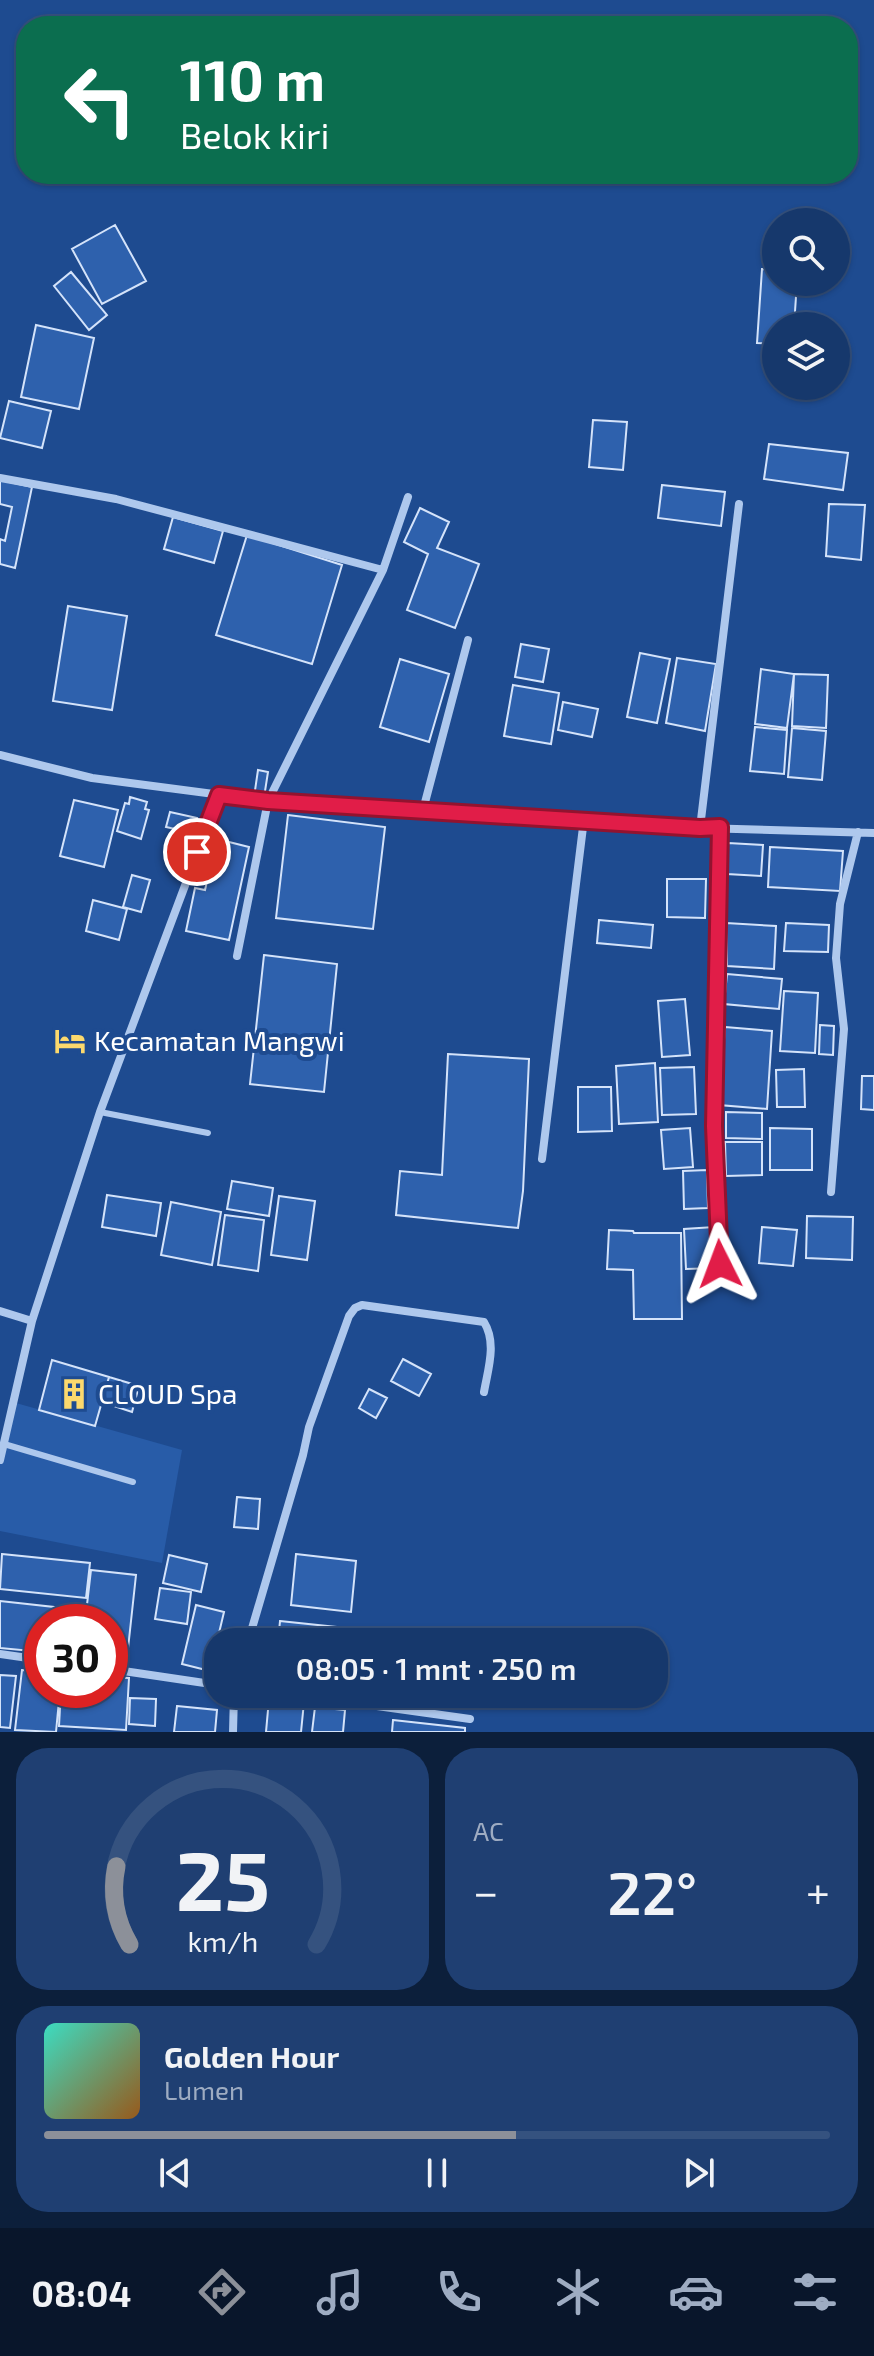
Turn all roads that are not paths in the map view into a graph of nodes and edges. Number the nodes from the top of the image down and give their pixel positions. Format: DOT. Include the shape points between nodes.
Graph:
graph roads {
  1 [pos="0,478"];
  2 [pos="408,497"];
  3 [pos="739,504"];
  4 [pos="383,570"];
  5 [pos="468,640"];
  6 [pos="0,755"];
  7 [pos="219,795"];
  8 [pos="268,801"];
  9 [pos="423,810"];
  10 [pos="584,819"];
  11 [pos="720,827"];
  12 [pos="700,828"];
  13 [pos="858,832"];
  14 [pos="874,833"];
  15 [pos="237,956"];
  16 [pos="100,1112"];
  17 [pos="208,1133"];
  18 [pos="542,1159"];
  19 [pos="831,1192"];
  20 [pos="720,1264"];
  21 [pos="0,1311"];
  22 [pos="32,1321"];
  23 [pos="484,1392"];
  24 [pos="4,1444"];
  25 [pos="0,1460"];
  26 [pos="133,1482"];
  27 [pos="252,1628"];
  28 [pos="0,1654"];
  29 [pos="24,1657"];
  30 [pos="128,1672"];
  31 [pos="204,1683"];
  32 [pos="234,1708"];
  33 [pos="391,1708"];
  34 [pos="470,1719"];
  35 [pos="233,1732"];
  1 -- 4 [label="street" via="116,499"];
  2 -- 4 [label="street"];
  3 -- 12 [label="street"];
  4 -- 8 [label="street"];
  5 -- 9 [label="street"];
  6 -- 7 [label="street" via="92,778"];
  7 -- 8 [label="street"];
  7 -- 16 [label="street"];
  8 -- 9 [label="street"];
  8 -- 15 [label="street"];
  9 -- 10 [label="street"];
  10 -- 12 [label="street"];
  10 -- 18 [label="street"];
  11 -- 12 [label="street"];
  11 -- 13 [label="street"];
  11 -- 20 [label="street" via="714,1126"];
  13 -- 14 [label="street"];
  13 -- 19 [label="street" via="840,904 836,958 844,1029"];
  16 -- 17 [label="lane"];
  16 -- 22 [label="street"];
  21 -- 22 [label="street"];
  22 -- 24 [label="street"];
  23 -- 27 [label="street" via="492,1343 484,1322 355,1308 309,1427"];
  24 -- 25 [label="street"];
  24 -- 26 [label="lane"];
  28 -- 29 [label="street"];
  30 -- 31 [label="street"];
  32 -- 35 [label="street"];
  33 -- 34 [label="street"];
}
